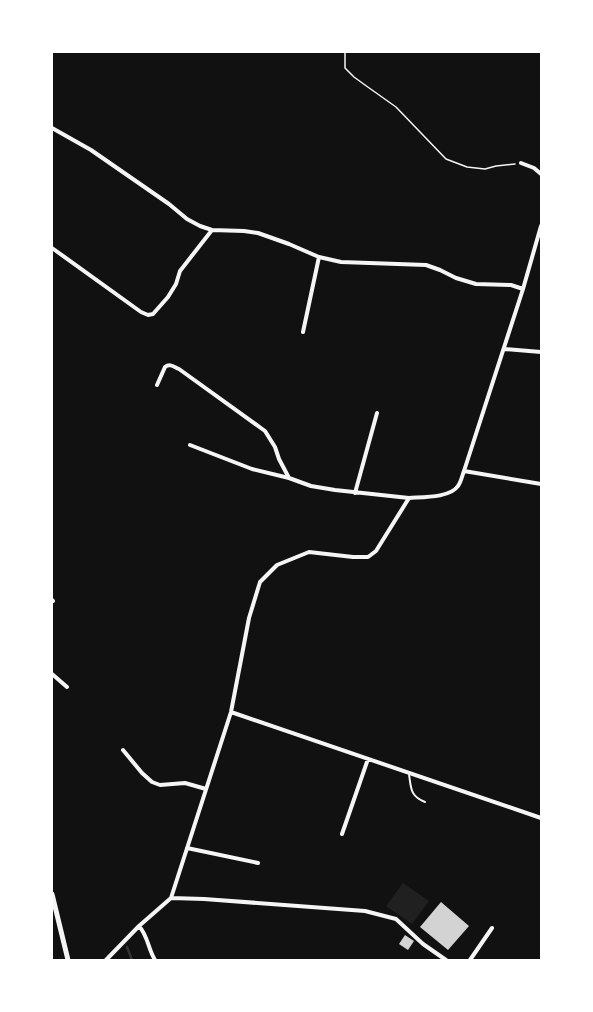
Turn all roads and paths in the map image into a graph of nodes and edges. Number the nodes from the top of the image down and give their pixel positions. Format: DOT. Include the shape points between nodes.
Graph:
graph roads {
  1 [pos="345,52"];
  2 [pos="52,128"];
  3 [pos="521,163"];
  4 [pos="541,174"];
  5 [pos="541,226"];
  6 [pos="212,230"];
  7 [pos="52,248"];
  8 [pos="319,257"];
  9 [pos="523,289"];
  10 [pos="303,332"];
  11 [pos="504,350"];
  12 [pos="541,352"];
  13 [pos="157,385"];
  14 [pos="377,413"];
  15 [pos="190,445"];
  16 [pos="464,471"];
  17 [pos="289,478"];
  18 [pos="541,484"];
  19 [pos="355,492"];
  20 [pos="409,498"];
  21 [pos="52,674"];
  22 [pos="67,687"];
  23 [pos="231,712"];
  24 [pos="123,750"];
  25 [pos="368,759"];
  26 [pos="409,773"];
  27 [pos="206,789"];
  28 [pos="425,802"];
  29 [pos="541,818"];
  30 [pos="342,834"];
  31 [pos="187,848"];
  32 [pos="258,863"];
  33 [pos="52,894"];
  34 [pos="171,898"];
  35 [pos="139,926"];
  36 [pos="492,928"];
  37 [pos="68,960"];
  38 [pos="106,960"];
  39 [pos="155,960"];
  40 [pos="446,960"];
  41 [pos="470,960"];
  1 -- 3 [label="path" via="345,68 396,106 446,159 467,167 485,169"];
  2 -- 6 [label="street" via="91,150 187,219"];
  3 -- 4 [label="street"];
  5 -- 9 [label="street"];
  6 -- 7 [label="street" via="180,271 168,297 153,314 141,312"];
  6 -- 8 [label="street" via="258,234"];
  8 -- 9 [label="street" via="341,262 426,265 476,284 511,285"];
  8 -- 10 [label="street"];
  9 -- 11 [label="street"];
  11 -- 12 [label="street"];
  11 -- 16 [label="street"];
  13 -- 17 [label="street" via="167,365 179,370 265,431"];
  14 -- 19 [label="street"];
  15 -- 17 [label="street" via="246,468"];
  16 -- 18 [label="street"];
  16 -- 20 [label="street" via="458,486 452,492"];
  17 -- 19 [label="street" via="312,486"];
  19 -- 20 [label="street"];
  20 -- 23 [label="street" via="376,551 368,558 309,552 277,565 260,582 249,618"];
  21 -- 22 [label="street"];
  23 -- 25 [label="street"];
  23 -- 27 [label="street"];
  24 -- 27 [label="street" via="152,782 160,785 185,784"];
  25 -- 26 [label="street"];
  25 -- 30 [label="street"];
  26 -- 28 [label="lane" via="412,793"];
  26 -- 29 [label="street"];
  27 -- 31 [label="street"];
  31 -- 32 [label="street"];
  31 -- 34 [label="street"];
  33 -- 37 [label="street"];
  34 -- 35 [label="street"];
  34 -- 40 [label="street" via="365,911 396,919 423,944"];
  35 -- 38 [label="street"];
  35 -- 39 [label="street" via="146,935"];
  36 -- 41 [label="street"];
}
